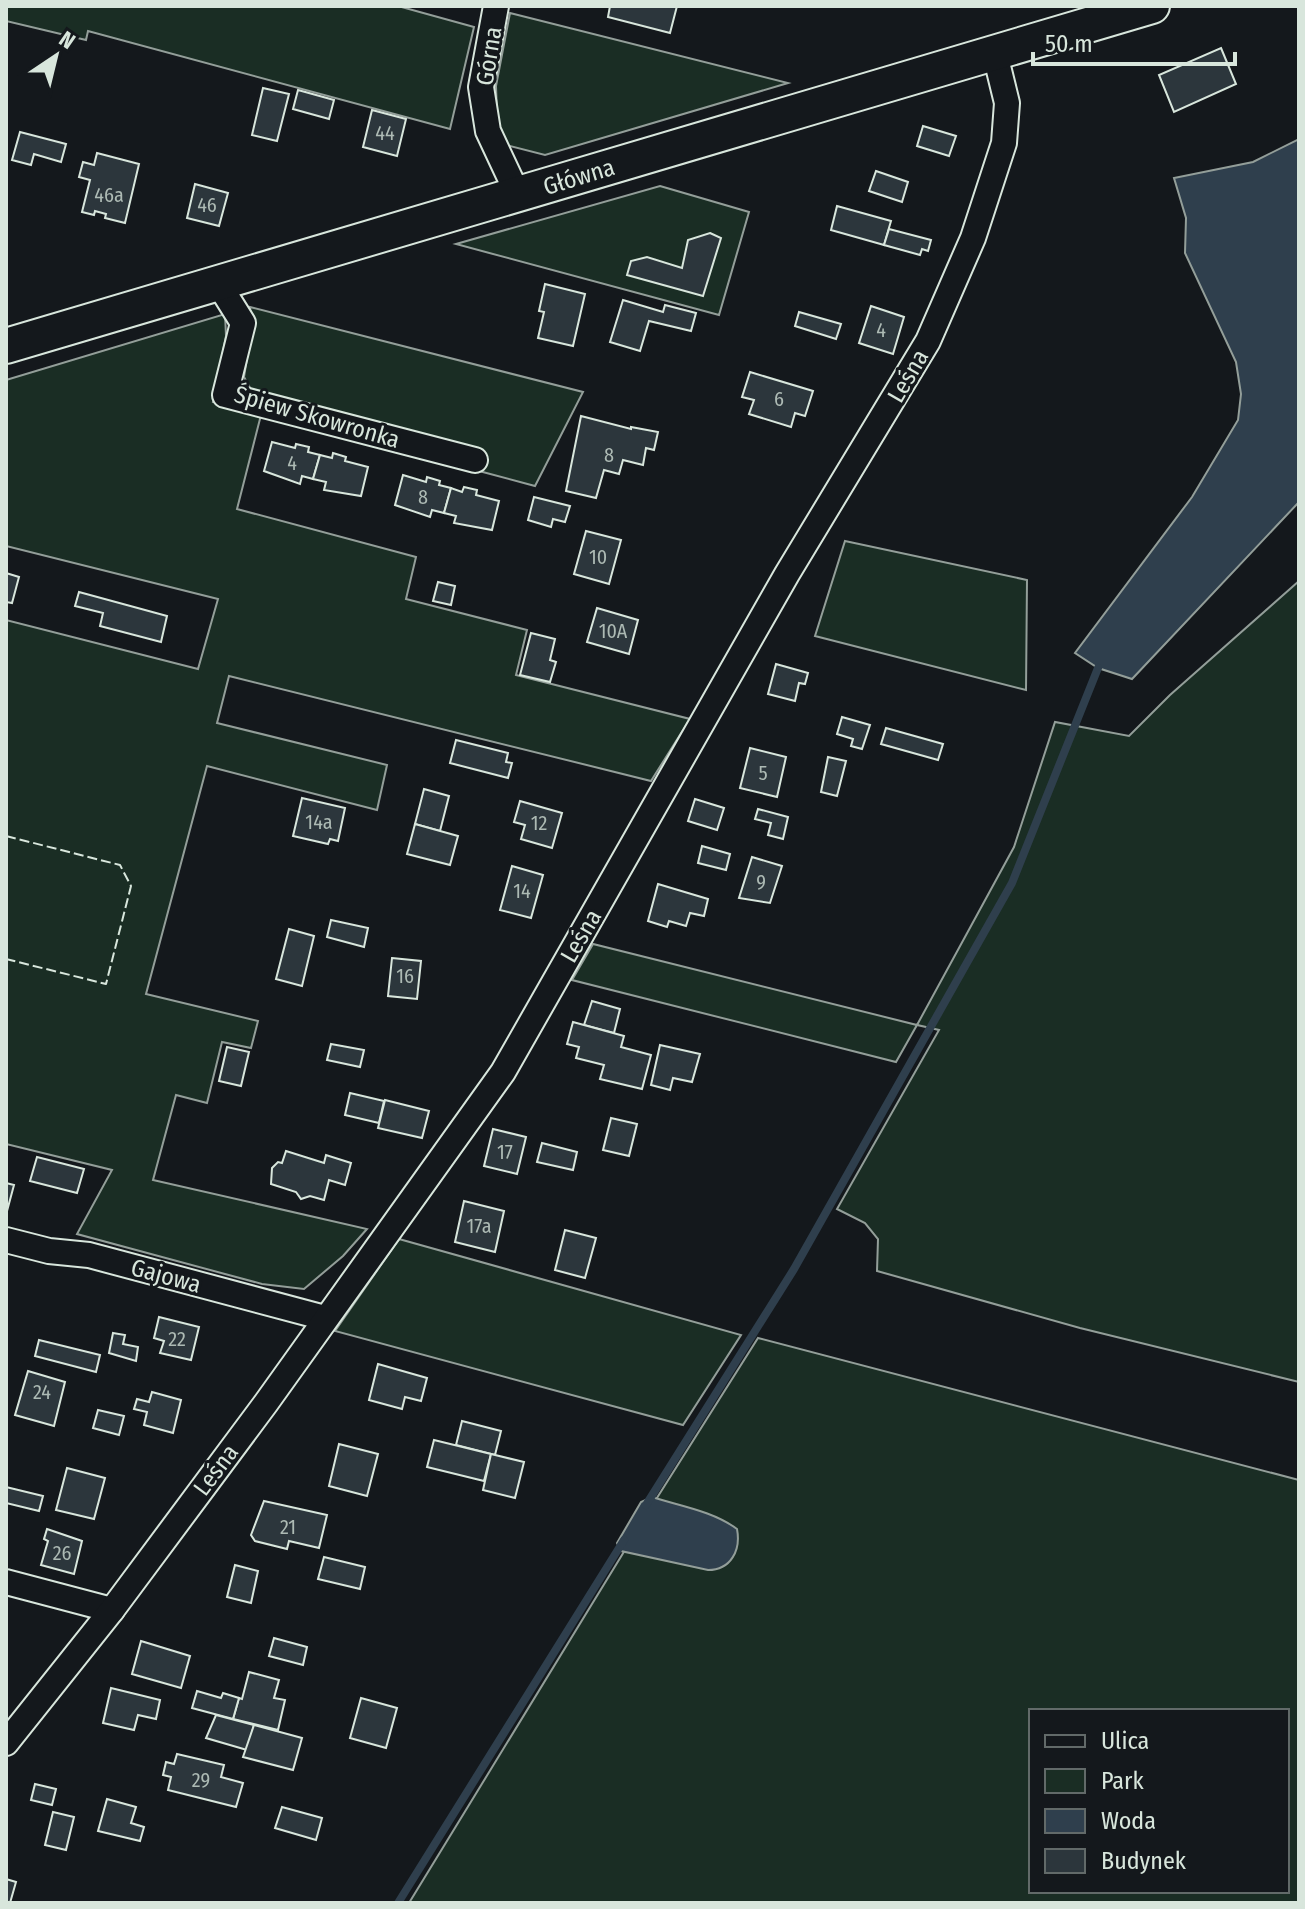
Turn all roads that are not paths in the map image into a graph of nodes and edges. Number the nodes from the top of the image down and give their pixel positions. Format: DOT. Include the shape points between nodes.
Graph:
graph roads {
  1 [pos="496,6"];
  2 [pos="1152,6"];
  3 [pos="995,54"];
  4 [pos="518,195"];
  5 [pos="218,283"];
  6 [pos="6,346"];
  7 [pos="475,460"];
  8 [pos="6,1240"];
  9 [pos="325,1318"];
  10 [pos="6,1582"];
  11 [pos="112,1610"];
  12 [pos="6,1743"];
  1 -- 4 [label="street, Górna" via="481,87 488,131"];
  2 -- 3 [label="main road, Główna"];
  3 -- 4 [label="main road, Główna"];
  3 -- 9 [label="street, Leśna" via="1007,103 1004,143 973,238 928,341 787,574 503,1072"];
  4 -- 5 [label="main road, Główna"];
  5 -- 6 [label="main road, Główna"];
  5 -- 7 [label="street, Śpiew Skowronka" via="243,323 225,395"];
  8 -- 9 [label="street, Gajowa" via="89,1255"];
  9 -- 11 [label="street, Leśna"];
  10 -- 11 [label="street"];
  11 -- 12 [label="street, Leśna"];
}
